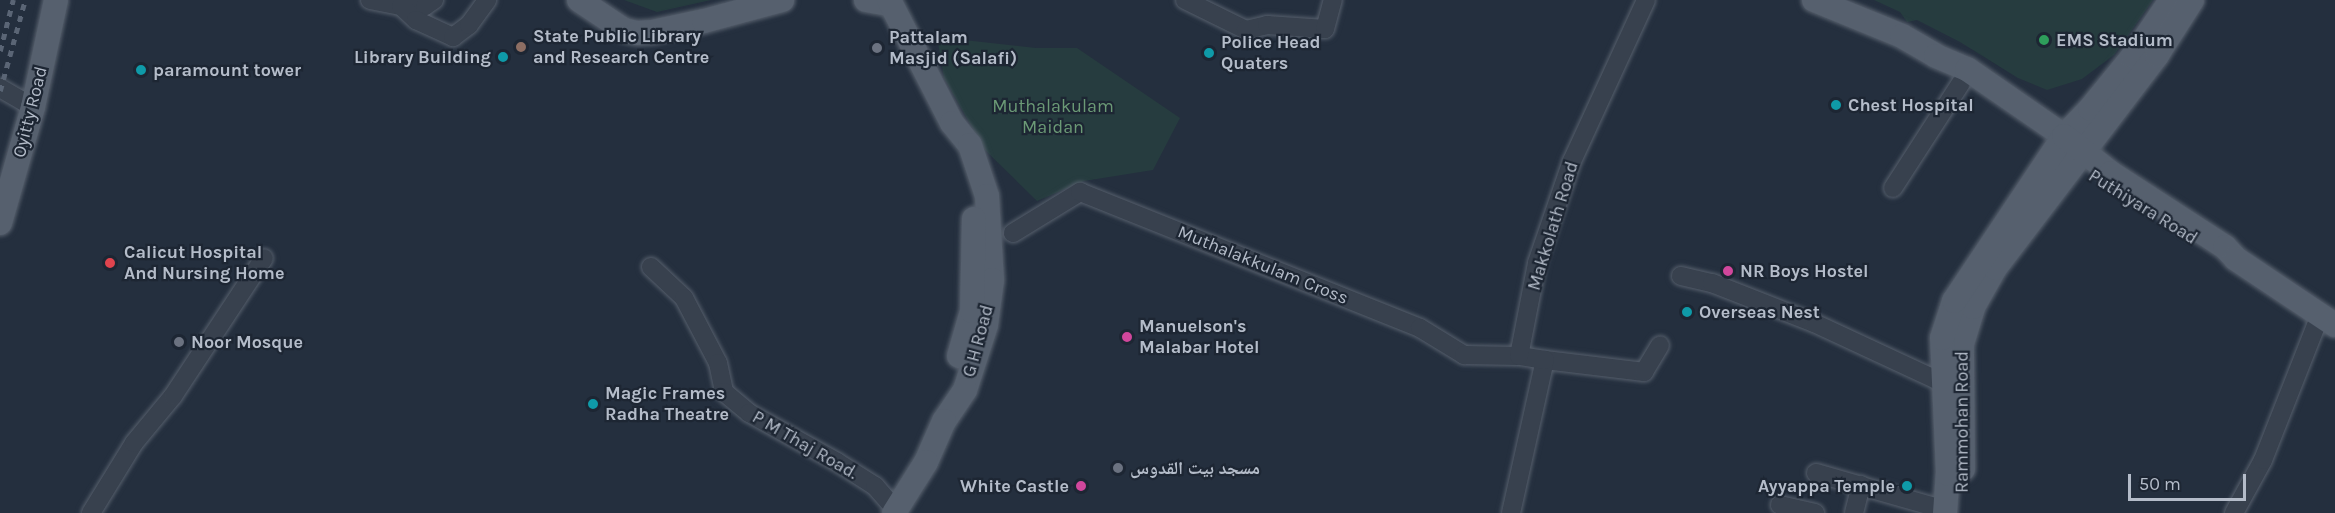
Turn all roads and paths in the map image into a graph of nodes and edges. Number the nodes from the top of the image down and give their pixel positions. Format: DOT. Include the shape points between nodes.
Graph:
graph roads {
  1 [pos="56,0"];
  2 [pos="370,0"];
  3 [pos="434,0"];
  4 [pos="487,0"];
  5 [pos="579,0"];
  6 [pos="782,0"];
  7 [pos="1185,0"];
  8 [pos="1333,0"];
  9 [pos="1646,0"];
  10 [pos="1814,0"];
  11 [pos="2171,0"];
  12 [pos="2192,0"];
  13 [pos="881,1"];
  14 [pos="401,6"];
  15 [pos="1936,56"];
  16 [pos="1961,83"];
  17 [pos="0,88"];
  18 [pos="33,107"];
  19 [pos="2068,150"];
  20 [pos="1893,188"];
  21 [pos="0,222"];
  22 [pos="1013,233"];
  23 [pos="264,258"];
  24 [pos="651,267"];
  25 [pos="1682,276"];
  26 [pos="2327,320"];
  27 [pos="1660,345"];
  28 [pos="1519,356"];
  29 [pos="1545,360"];
  30 [pos="1943,383"];
  31 [pos="1816,473"];
  32 [pos="1861,485"];
  33 [pos="1780,505"];
  34 [pos="888,509"];
  35 [pos="1950,512"];
  36 [pos="91,513"];
  37 [pos="1511,513"];
  38 [pos="1815,513"];
  39 [pos="1854,513"];
  40 [pos="2234,513"];
  1 -- 18 [label="main road, Oyitty Road"];
  2 -- 14 [label="street"];
  3 -- 14 [label="street" via="425,6"];
  4 -- 14 [label="street" via="469,25 453,37 416,20"];
  5 -- 6 [label="main road" via="624,30 637,33 704,21"];
  7 -- 8 [label="street" via="1246,30 1267,25 1325,29"];
  9 -- 28 [label="street, Makkolath Road" via="1572,161 1537,263"];
  10 -- 15 [label="main road" via="1902,36"];
  11 -- 19 [label="main road" via="2133,56 2091,107"];
  12 -- 19 [label="main road" via="2157,55"];
  13 -- 34 [label="main road, G H Road" via="952,123 974,207 972,311 954,373"];
  15 -- 16 [label="main road"];
  15 -- 19 [label="main road" via="1967,69"];
  16 -- 19 [label="main road"];
  16 -- 20 [label="street"];
  17 -- 18 [label="street"];
  18 -- 21 [label="main road, Oyitty Road"];
  19 -- 26 [label="main road, Puthiyara Road" via="2111,173 2225,247 2236,259"];
  19 -- 30 [label="main road, Rammohan Road" via="1954,301 1942,338"];
  19 -- 35 [label="main road, Rammohan Road" via="1973,307 1962,344 1963,489"];
  22 -- 28 [label="street, Muthalakkulam Cross" via="1080,192 1420,328 1464,355"];
  23 -- 36 [label="street" via="173,396 134,443"];
  24 -- 34 [label="street, P M Thaj Road." via="684,298 718,363 724,392 749,413 875,486"];
  25 -- 30 [label="street" via="1712,283 1815,323"];
  26 -- 40 [label="street" via="2263,460"];
  27 -- 29 [label="street" via="1644,372"];
  28 -- 29 [label="street"];
  29 -- 37 [label="street"];
  30 -- 35 [label="main road, Rammohan Road"];
  31 -- 32 [label="street"];
  32 -- 35 [label="street"];
  32 -- 39 [label="street"];
  33 -- 38 [label="street"];
}
